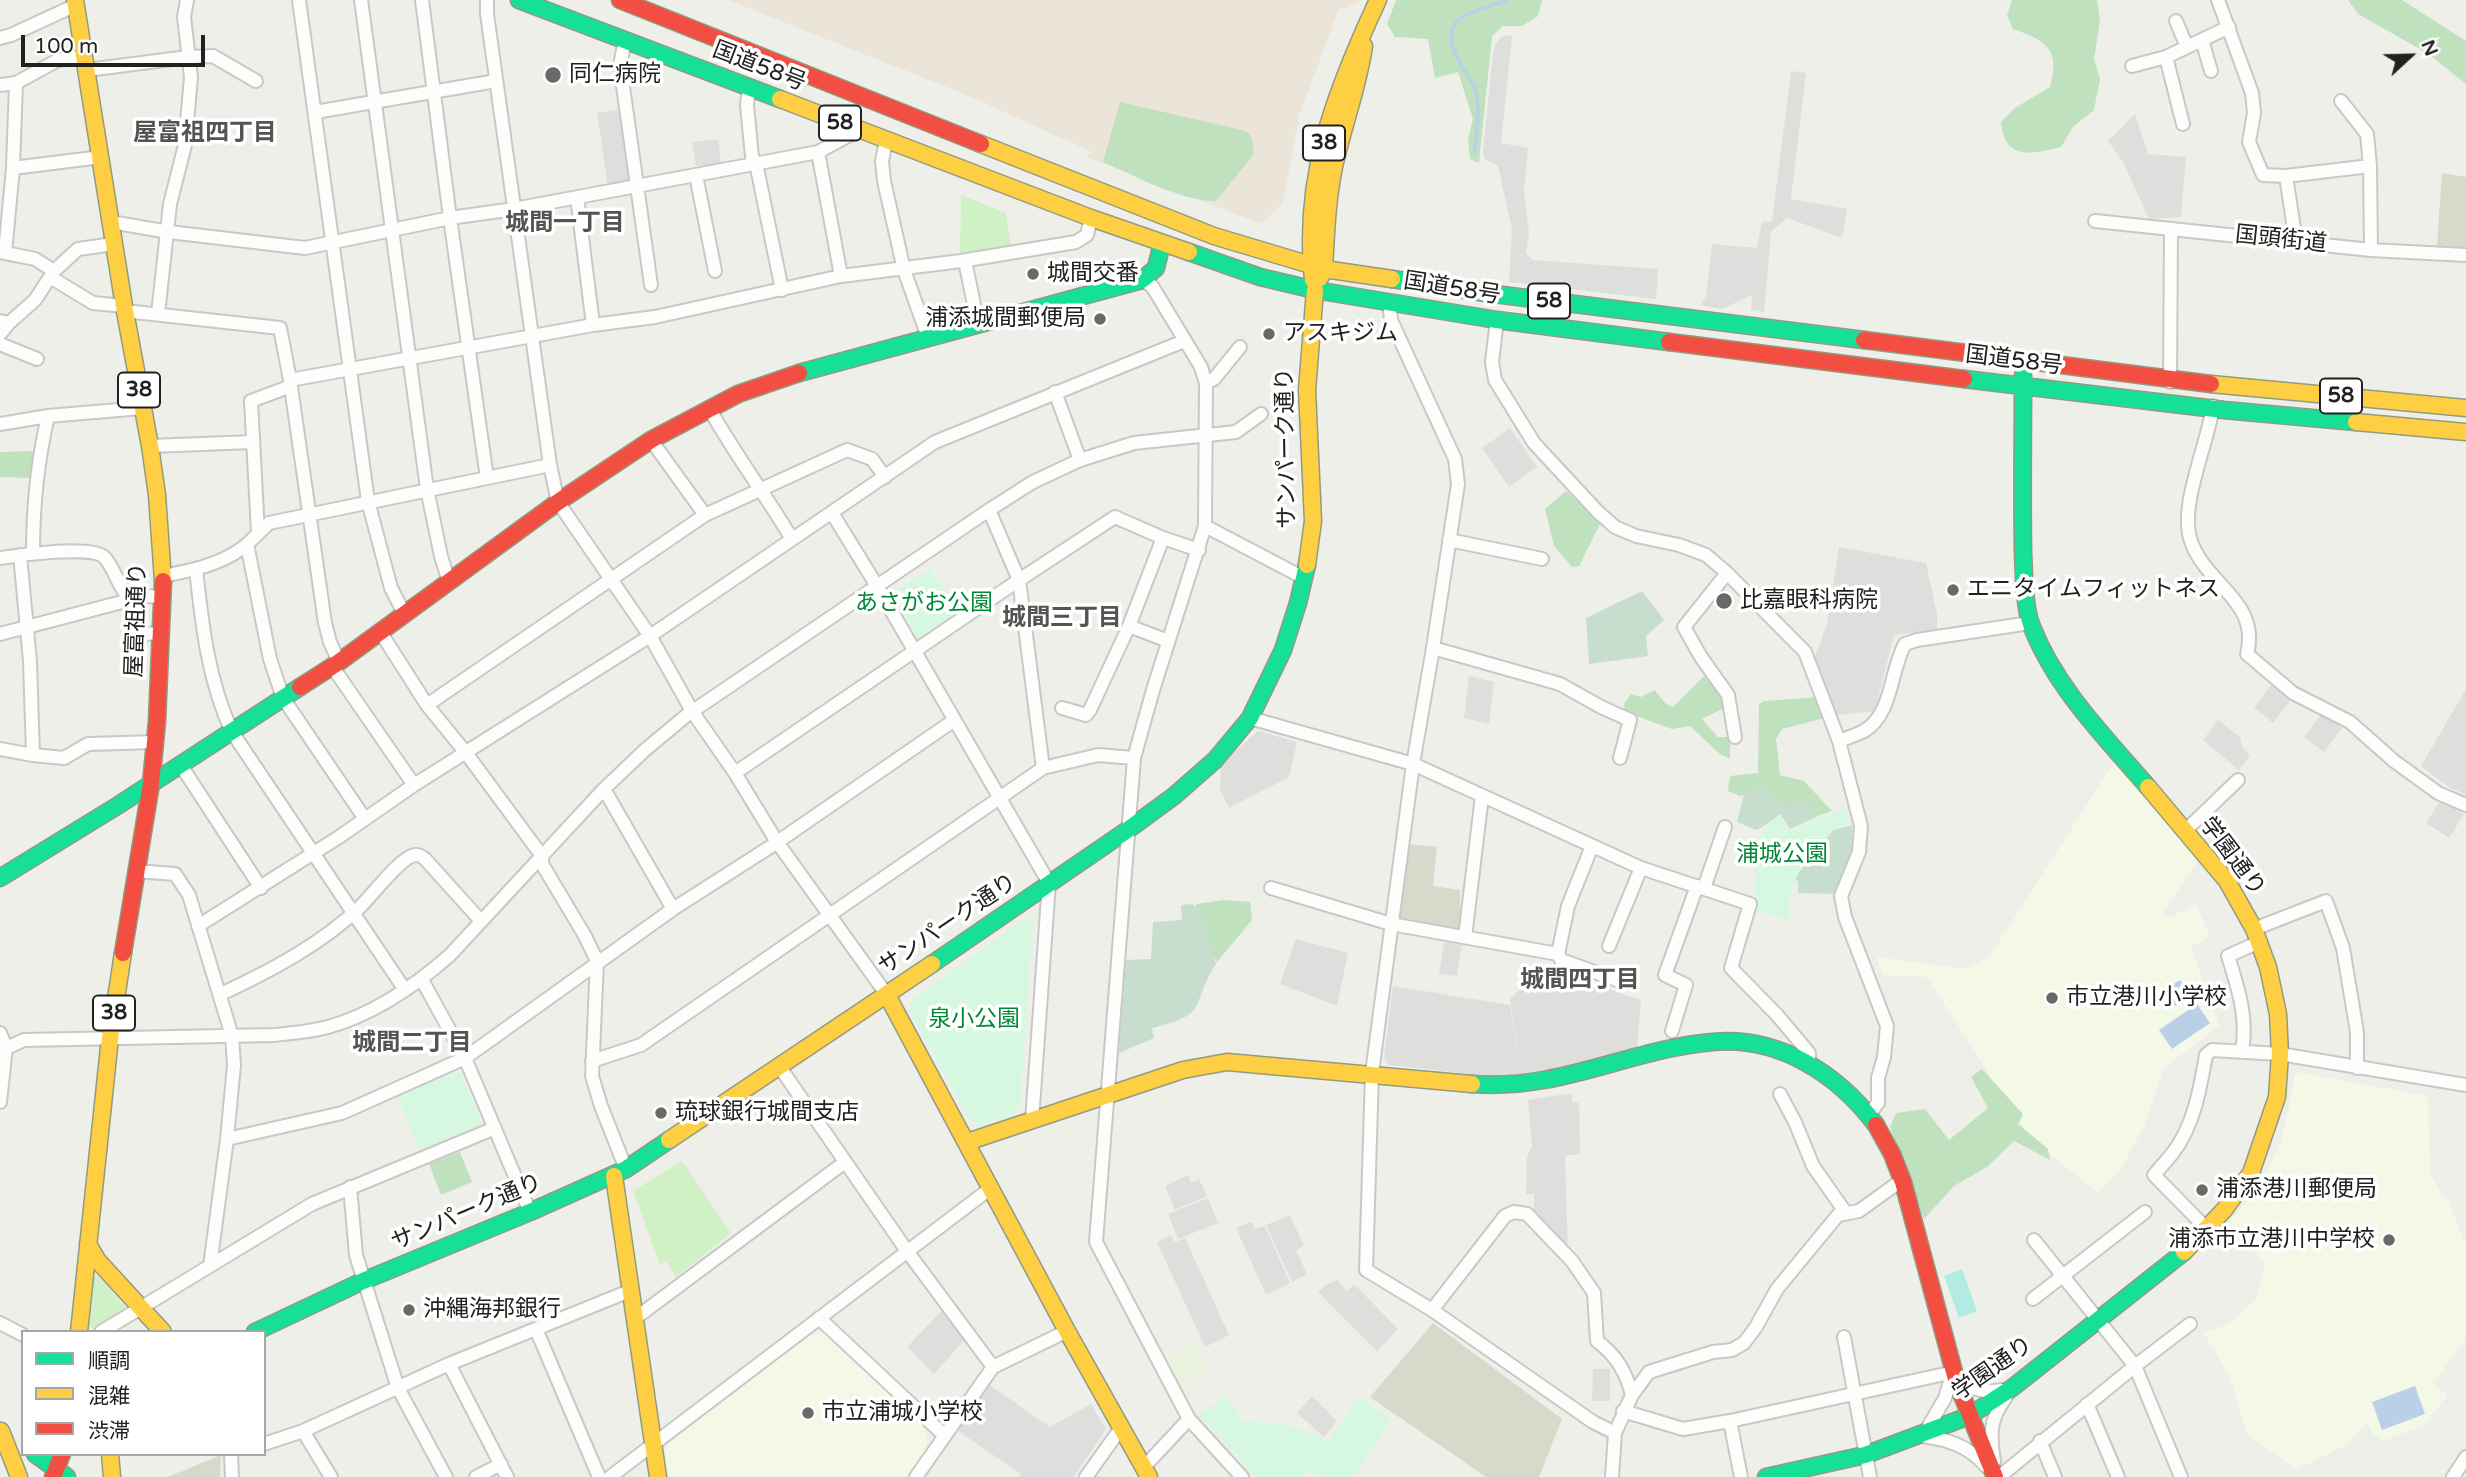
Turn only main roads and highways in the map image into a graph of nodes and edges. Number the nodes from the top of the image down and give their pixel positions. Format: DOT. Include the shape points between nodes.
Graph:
graph roads {
  1 [pos="519,0"];
  2 [pos="620,0"];
  3 [pos="1378,0"];
  4 [pos="76,2"];
  5 [pos="1162,243"];
  6 [pos="1317,268"];
  7 [pos="1315,290"];
  8 [pos="1861,340"];
  9 [pos="2024,360"];
  10 [pos="1858,365"];
  11 [pos="2023,386"];
  12 [pos="2466,408"];
  13 [pos="2466,432"];
  14 [pos="151,783"];
  15 [pos="0,878"];
  16 [pos="887,995"];
  17 [pos="967,1142"];
  18 [pos="620,1172"];
  19 [pos="88,1244"];
  20 [pos="79,1330"];
  21 [pos="161,1330"];
  22 [pos="259,1330"];
  23 [pos="1969,1416"];
  24 [pos="1,1431"];
  25 [pos="21,1445"];
  26 [pos="38,1456"];
  27 [pos="73,1456"];
  28 [pos="110,1456"];
  29 [pos="60,1470"];
  30 [pos="1146,1472"];
  31 [pos="19,1477"];
  32 [pos="113,1477"];
  33 [pos="658,1477"];
  34 [pos="1766,1477"];
  35 [pos="1996,1477"];
  1 -- 5 [label="main road, 国道58号 / 58"];
  2 -- 6 [label="main road, 国道58号 / 58" via="1214,236"];
  3 -- 6 [label="main road, 38" via="1366,26 1361,71 1334,167"];
  4 -- 14 [label="main road, 屋富祖通り / 38" via="157,495 163,597"];
  5 -- 7 [label="main road, 国道58号 / 58" via="1260,277"];
  5 -- 14 [label="main road" via="1156,268 1142,280 813,368 709,408 558,502 381,633"];
  6 -- 7 [label="main road, 38"];
  6 -- 8 [label="main road, 国道58号 / 58"];
  7 -- 10 [label="main road, 国道58号 / 58" via="1497,320"];
  7 -- 16 [label="main road, サンパーク通り" via="1307,410 1313,521 1304,578 1283,650 1250,718 1215,760 1174,796"];
  8 -- 9 [label="main road, 国道58号 / 58"];
  8 -- 10 [label="main road"];
  9 -- 11 [label="main road, 学園通り"];
  9 -- 12 [label="main road, 国道58号 / 58" via="2170,380"];
  10 -- 11 [label="main road, 国道58号 / 58"];
  11 -- 13 [label="main road, 国道58号 / 58"];
  11 -- 23 [label="main road, 学園通り" via="2023,563 2030,623 2067,691 2227,881 2257,935 2275,991 2280,1054 2277,1097 2251,1173 2207,1229 2099,1320"];
  14 -- 15 [label="main road"];
  14 -- 19 [label="main road, 屋富祖通り / 38" via="110,1038"];
  16 -- 17 [label="main road"];
  16 -- 18 [label="main road, サンパーク通り"];
  17 -- 23 [label="main road" via="1183,1070 1227,1062 1499,1086 1551,1081 1704,1043 1764,1046 1809,1063 1846,1090 1869,1114 1889,1146"];
  17 -- 30 [label="main road"];
  18 -- 22 [label="main road, サンパーク通り"];
  18 -- 33 [label="main road"];
  19 -- 20 [label="main road, 38"];
  19 -- 21 [label="main road"];
  23 -- 34 [label="main road, 学園通り" via="1866,1455"];
  23 -- 35 [label="main road"];
  24 -- 25 [label="main road"];
  24 -- 31 [label="main road"];
  26 -- 29 [label="main road"];
  27 -- 29 [label="main road"];
  28 -- 32 [label="main road"];
}
